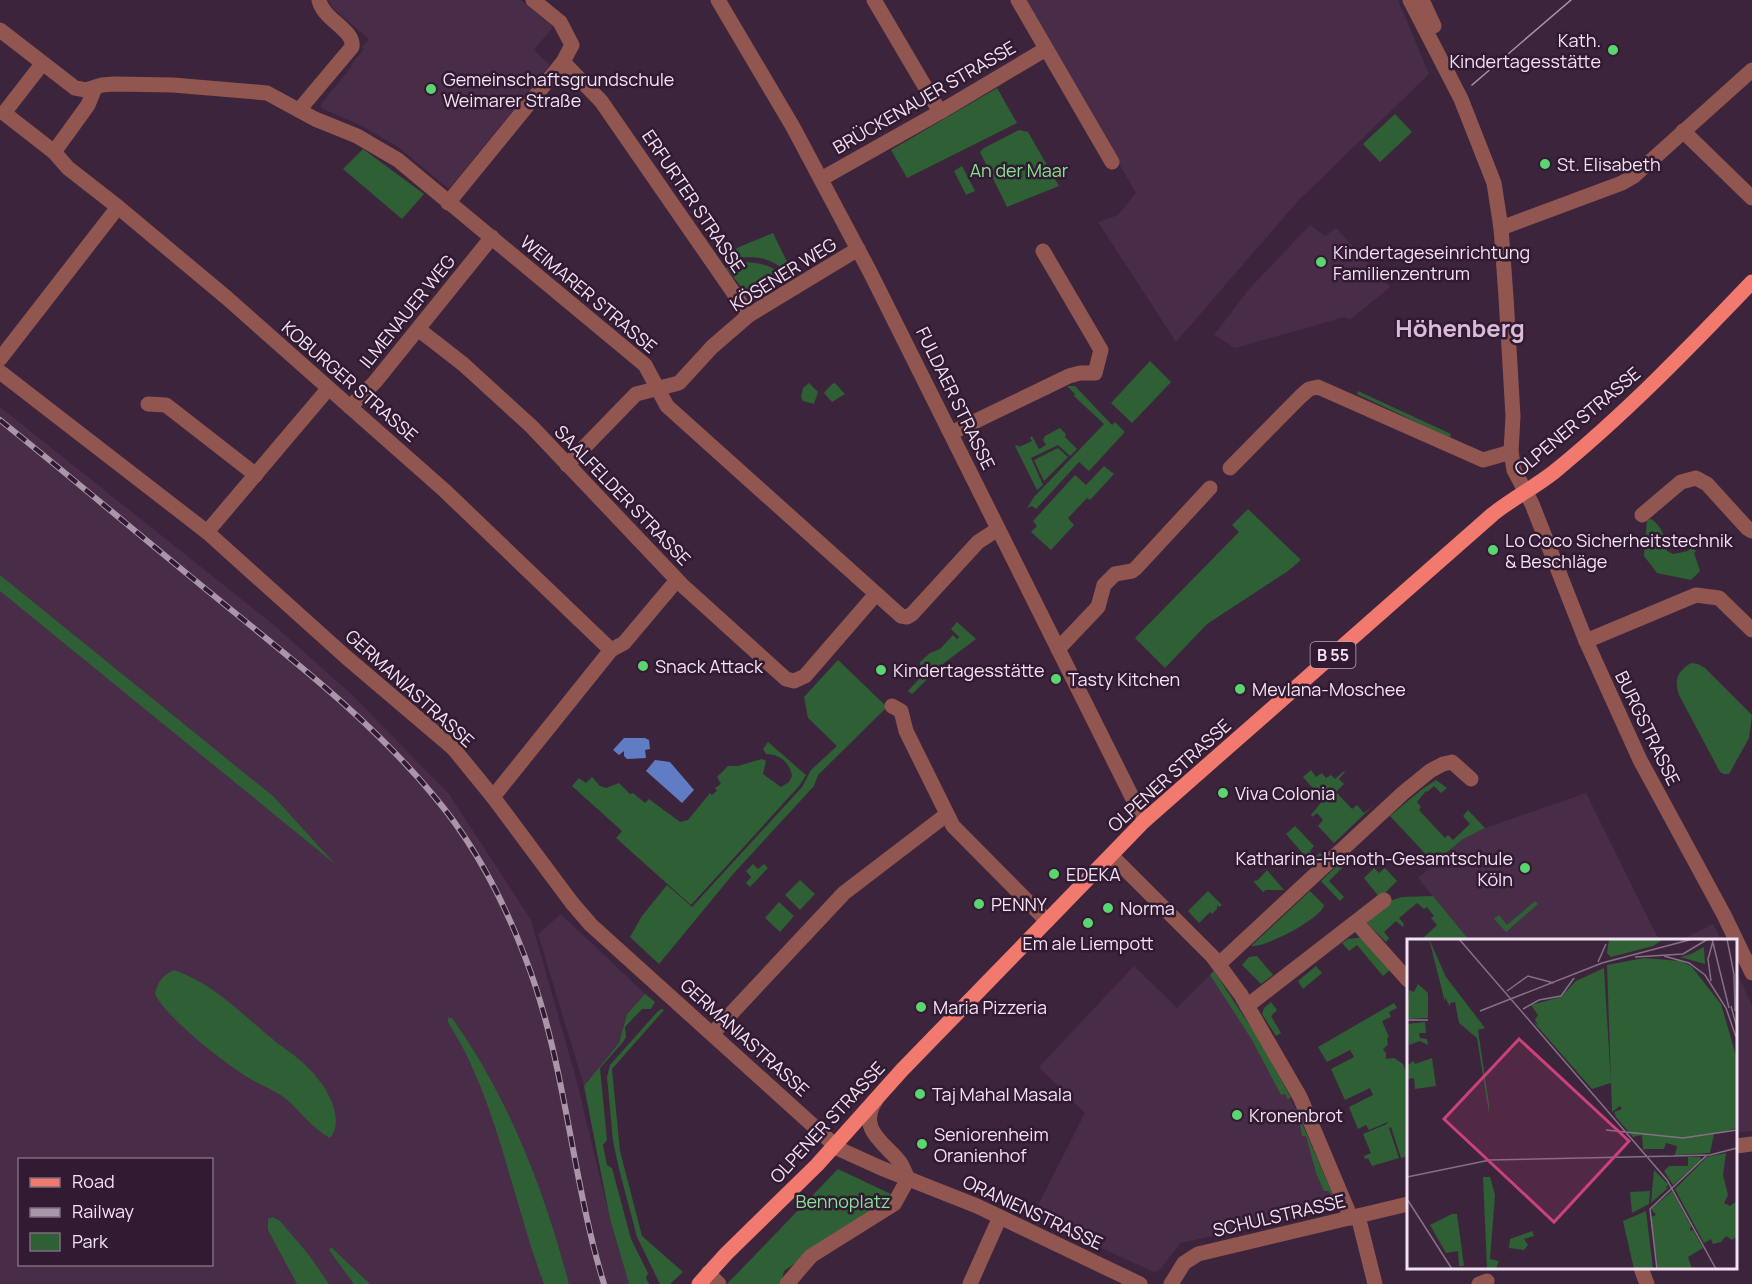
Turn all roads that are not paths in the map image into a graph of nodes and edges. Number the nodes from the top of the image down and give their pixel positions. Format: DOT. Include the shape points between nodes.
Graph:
graph roads {
  1 [pos="319,0"];
  2 [pos="533,0"];
  3 [pos="718,0"];
  4 [pos="874,0"];
  5 [pos="1018,0"];
  6 [pos="1410,0"];
  7 [pos="1422,0"];
  8 [pos="0,30"];
  9 [pos="1046,49"];
  10 [pos="563,62"];
  11 [pos="42,64"];
  12 [pos="1752,70"];
  13 [pos="95,88"];
  14 [pos="1461,99"];
  15 [pos="299,110"];
  16 [pos="940,112"];
  17 [pos="2,116"];
  18 [pos="1683,131"];
  19 [pos="54,152"];
  20 [pos="1112,162"];
  21 [pos="821,179"];
  22 [pos="1752,198"];
  23 [pos="448,203"];
  24 [pos="118,207"];
  25 [pos="1501,228"];
  26 [pos="492,237"];
  27 [pos="858,249"];
  28 [pos="1043,251"];
  29 [pos="1750,288"];
  30 [pos="749,315"];
  31 [pos="418,329"];
  32 [pos="0,358"];
  33 [pos="0,372"];
  34 [pos="657,388"];
  35 [pos="328,389"];
  36 [pos="148,404"];
  37 [pos="350,406"];
  38 [pos="951,433"];
  39 [pos="1511,452"];
  40 [pos="567,465"];
  41 [pos="1230,468"];
  42 [pos="256,475"];
  43 [pos="1210,488"];
  44 [pos="1525,491"];
  45 [pos="1642,515"];
  46 [pos="998,529"];
  47 [pos="1752,531"];
  48 [pos="207,532"];
  49 [pos="677,580"];
  50 [pos="876,594"];
  51 [pos="1752,630"];
  52 [pos="1586,641"];
  53 [pos="1058,648"];
  54 [pos="611,650"];
  55 [pos="892,706"];
  56 [pos="1471,779"];
  57 [pos="493,797"];
  58 [pos="946,815"];
  59 [pos="1144,821"];
  60 [pos="1111,855"];
  61 [pos="1384,900"];
  62 [pos="1047,921"];
  63 [pos="1356,922"];
  64 [pos="1735,939"];
  65 [pos="1737,942"];
  66 [pos="1219,964"];
  67 [pos="1752,974"];
  68 [pos="1407,979"];
  69 [pos="1247,1006"];
  70 [pos="712,1034"];
  71 [pos="877,1099"];
  72 [pos="1752,1144"];
  73 [pos="834,1145"];
  74 [pos="1737,1146"];
  75 [pos="908,1179"];
  76 [pos="1407,1204"];
  77 [pos="1000,1217"];
  78 [pos="1355,1217"];
  79 [pos="1641,1269"];
  80 [pos="709,1280"];
  81 [pos="787,1284"];
  82 [pos="970,1284"];
  83 [pos="1140,1284"];
  84 [pos="1171,1284"];
  85 [pos="1375,1284"];
  86 [pos="1647,1284"];
  1 -- 15 [label="street" via="328,17 353,41"];
  2 -- 10 [label="street" via="560,22 572,45"];
  3 -- 21 [label="street, FULDAER STRASSE"];
  4 -- 16 [label="street"];
  5 -- 9 [label="street"];
  6 -- 14 [label="street"];
  7 -- 14 [label="street" via="1456,76"];
  8 -- 11 [label="street"];
  9 -- 16 [label="street, BRÜCKENAUER STRASSE"];
  9 -- 20 [label="street"];
  10 -- 23 [label="street"];
  10 -- 30 [label="street, ERFURTER STRASSE" via="601,100"];
  11 -- 13 [label="street, WEIMARER STRASSE" via="75,88"];
  11 -- 17 [label="street"];
  12 -- 18 [label="street"];
  13 -- 15 [label="street, WEIMARER STRASSE" via="114,84 173,85 267,93"];
  13 -- 19 [label="street" via="88,105"];
  14 -- 25 [label="street, BURGSTRASSE" via="1494,183"];
  15 -- 23 [label="street, WEIMARER STRASSE" via="398,160"];
  16 -- 21 [label="street, BRÜCKENAUER STRASSE"];
  17 -- 19 [label="street, KOBURGER STRASSE"];
  18 -- 22 [label="street"];
  18 -- 25 [label="street" via="1622,183"];
  19 -- 24 [label="street, KOBURGER STRASSE" via="68,168"];
  21 -- 27 [label="street, FULDAER STRASSE"];
  23 -- 26 [label="street, WEIMARER STRASSE"];
  24 -- 32 [label="street"];
  24 -- 35 [label="street, KOBURGER STRASSE"];
  25 -- 39 [label="street, BURGSTRASSE" via="1513,416"];
  26 -- 31 [label="street, ILMENAUER WEG"];
  26 -- 34 [label="street, WEIMARER STRASSE" via="645,365"];
  27 -- 30 [label="street, KÖSENER WEG"];
  27 -- 38 [label="street, FULDAER STRASSE"];
  28 -- 38 [label="street" via="1101,350 1095,373 1069,376"];
  29 -- 44 [label="main road, OLPENER STRASSE / B 55" via="1633,402 1554,472"];
  30 -- 34 [label="street, KÖSENER WEG" via="712,347 679,384"];
  31 -- 37 [label="street, ILMENAUER WEG"];
  31 -- 40 [label="street, SAALFELDER STRASSE" via="531,426"];
  33 -- 48 [label="street, GERMANIASTRASSE"];
  34 -- 40 [label="street, KÖSENER WEG" via="636,394"];
  34 -- 50 [label="street, WEIMARER STRASSE" via="667,406"];
  35 -- 37 [label="street, KOBURGER STRASSE"];
  35 -- 42 [label="street"];
  36 -- 42 [label="street" via="166,405"];
  37 -- 54 [label="street, KOBURGER STRASSE"];
  38 -- 46 [label="street, FULDAER STRASSE"];
  39 -- 41 [label="street" via="1483,460 1315,387 1309,388"];
  39 -- 44 [label="street, BURGSTRASSE" via="1514,470"];
  40 -- 49 [label="street, SAALFELDER STRASSE"];
  42 -- 48 [label="street"];
  43 -- 53 [label="street" via="1136,568 1115,574 1104,585 1098,607"];
  44 -- 52 [label="street, BURGSTRASSE"];
  44 -- 59 [label="main road, OLPENER STRASSE / B 55" via="1485,521"];
  45 -- 47 [label="street" via="1681,482 1696,478 1707,484"];
  46 -- 50 [label="street, WEIMARER STRASSE" via="978,542 910,616 901,616"];
  46 -- 53 [label="street, FULDAER STRASSE"];
  48 -- 57 [label="street, GERMANIASTRASSE" via="453,748"];
  49 -- 50 [label="street, SAALFELDER STRASSE" via="791,681 801,679"];
  49 -- 54 [label="street" via="624,643"];
  51 -- 52 [label="street" via="1719,598 1695,595"];
  52 -- 64 [label="street, BURGSTRASSE" via="1640,760"];
  53 -- 59 [label="street, FULDAER STRASSE"];
  54 -- 57 [label="street"];
  55 -- 58 [label="street" via="901,711 906,731"];
  56 -- 66 [label="street" via="1451,762 1430,771"];
  57 -- 70 [label="street, GERMANIASTRASSE" via="591,925"];
  58 -- 62 [label="street" via="958,832"];
  58 -- 70 [label="street" via="844,893"];
  59 -- 60 [label="main road, OLPENER STRASSE / B 55"];
  60 -- 62 [label="main road, OLPENER STRASSE / B 55"];
  60 -- 66 [label="street"];
  61 -- 63 [label="street"];
  62 -- 71 [label="main road, OLPENER STRASSE / B 55"];
  63 -- 68 [label="street"];
  63 -- 69 [label="street"];
  65 -- 67 [label="street, BURGSTRASSE"];
  66 -- 69 [label="street"];
  69 -- 78 [label="street" via="1300,1097"];
  70 -- 73 [label="street, GERMANIASTRASSE"];
  71 -- 73 [label="main road, OLPENER STRASSE / B 55"];
  71 -- 75 [label="street" via="870,1112 872,1130 901,1163"];
  72 -- 74 [label="street"];
  73 -- 75 [label="street, ORANIENSTRASSE"];
  73 -- 80 [label="main road, OLPENER STRASSE / B 55"];
  75 -- 77 [label="street, ORANIENSTRASSE"];
  75 -- 81 [label="street" via="894,1204 811,1256"];
  76 -- 78 [label="street, SCHULSTRASSE"];
  77 -- 82 [label="street"];
  77 -- 83 [label="street, ORANIENSTRASSE"];
  78 -- 84 [label="street, SCHULSTRASSE" via="1198,1254 1184,1263"];
  78 -- 85 [label="street"];
  79 -- 86 [label="street"];
}
